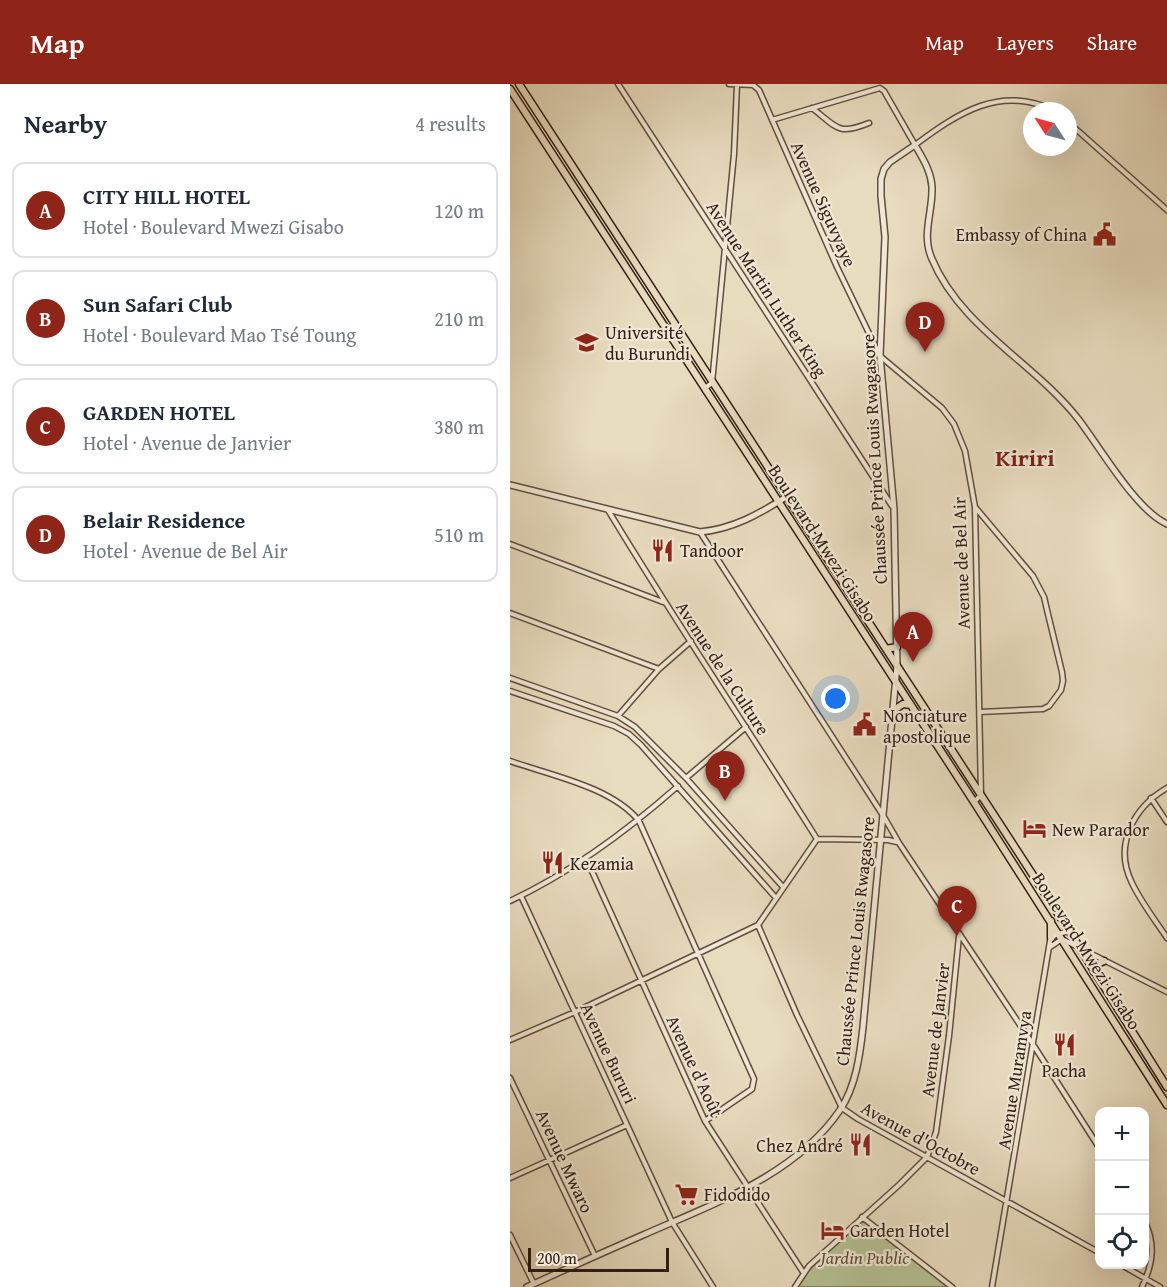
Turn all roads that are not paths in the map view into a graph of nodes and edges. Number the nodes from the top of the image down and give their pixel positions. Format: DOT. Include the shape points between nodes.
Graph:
graph roads {
  1 [pos="519,84"];
  2 [pos="618,84"];
  3 [pos="729,84"];
  4 [pos="736,85"];
  5 [pos="510,89"];
  6 [pos="1017,94"];
  7 [pos="1004,95"];
  8 [pos="1040,102"];
  9 [pos="811,107"];
  10 [pos="772,120"];
  11 [pos="869,123"];
  12 [pos="1077,130"];
  13 [pos="915,145"];
  14 [pos="1167,210"];
  15 [pos="726,252"];
  16 [pos="642,274"];
  17 [pos="633,278"];
  18 [pos="880,356"];
  19 [pos="712,383"];
  20 [pos="705,388"];
  21 [pos="510,484"];
  22 [pos="786,497"];
  23 [pos="778,502"];
  24 [pos="975,507"];
  25 [pos="894,509"];
  26 [pos="608,510"];
  27 [pos="1167,524"];
  28 [pos="700,532"];
  29 [pos="510,544"];
  30 [pos="837,576"];
  31 [pos="829,581"];
  32 [pos="663,602"];
  33 [pos="510,613"];
  34 [pos="691,641"];
  35 [pos="897,647"];
  36 [pos="886,649"];
  37 [pos="897,666"];
  38 [pos="659,669"];
  39 [pos="510,678"];
  40 [pos="896,681"];
  41 [pos="510,691"];
  42 [pos="911,705"];
  43 [pos="894,710"];
  44 [pos="980,712"];
  45 [pos="618,716"];
  46 [pos="746,727"];
  47 [pos="510,761"];
  48 [pos="686,778"];
  49 [pos="678,786"];
  50 [pos="1167,788"];
  51 [pos="981,795"];
  52 [pos="1151,798"];
  53 [pos="974,802"];
  54 [pos="884,817"];
  55 [pos="639,821"];
  56 [pos="1167,822"];
  57 [pos="817,839"];
  58 [pos="882,841"];
  59 [pos="899,843"];
  60 [pos="586,858"];
  61 [pos="783,887"];
  62 [pos="521,896"];
  63 [pos="776,898"];
  64 [pos="510,901"];
  65 [pos="1051,921"];
  66 [pos="758,925"];
  67 [pos="1069,931"];
  68 [pos="959,935"];
  69 [pos="1060,936"];
  70 [pos="1051,938"];
  71 [pos="1167,938"];
  72 [pos="1049,947"];
  73 [pos="1080,948"];
  74 [pos="698,954"];
  75 [pos="1104,961"];
  76 [pos="1094,972"];
  77 [pos="641,980"];
  78 [pos="1167,992"];
  79 [pos="575,1012"];
  80 [pos="510,1040"];
  81 [pos="1034,1046"];
  82 [pos="1151,1063"];
  83 [pos="1144,1068"];
  84 [pos="510,1078"];
  85 [pos="1167,1087"];
  86 [pos="1167,1105"];
  87 [pos="842,1108"];
  88 [pos="705,1120"];
  89 [pos="627,1125"];
  90 [pos="1095,1141"];
  91 [pos="927,1157"];
  92 [pos="550,1161"];
  93 [pos="510,1178"];
  94 [pos="748,1187"];
  95 [pos="1007,1202"];
  96 [pos="862,1217"];
  97 [pos="672,1222"];
  98 [pos="1149,1231"];
  99 [pos="510,1235"];
  100 [pos="1095,1250"];
  101 [pos="595,1256"];
  102 [pos="1129,1269"];
  103 [pos="803,1272"];
  104 [pos="1146,1279"];
  105 [pos="534,1284"];
  106 [pos="527,1287"];
  107 [pos="713,1287"];
  108 [pos="795,1287"];
  109 [pos="952,1287"];
  110 [pos="992,1287"];
  111 [pos="1142,1287"];
  112 [pos="1160,1287"];
  1 -- 16 [label="main road, Boulevard Mwezi Gisabo"];
  2 -- 15 [label="street, Avenue Martin Luther King"];
  3 -- 4 [label="street, Avenue Siguvyaye"];
  4 -- 10 [label="street, Avenue Siguvyaye" via="756,87"];
  4 -- 15 [label="street"];
  5 -- 17 [label="main road, Boulevard Mwezi Gisabo"];
  6 -- 8 [label="street"];
  7 -- 13 [label="street" via="967,106"];
  9 -- 10 [label="street"];
  9 -- 11 [label="street" via="842,130"];
  9 -- 13 [label="street" via="882,89"];
  10 -- 18 [label="street, Avenue Siguvyaye"];
  12 -- 14 [label="street"];
  13 -- 18 [label="street, Chaussée Prince Louis Rwagasore" via="890,162 881,179 885,237"];
  13 -- 27 [label="street" via="932,187 928,251 949,288 971,316 1070,409 1134,496 1147,511"];
  15 -- 19 [label="street"];
  15 -- 25 [label="street, Avenue Martin Luther King"];
  16 -- 17 [label="main road"];
  16 -- 19 [label="main road, Boulevard Mwezi Gisabo"];
  17 -- 20 [label="main road, Boulevard Mwezi Gisabo"];
  18 -- 24 [label="street, Avenue de Bel Air" via="949,416 965,451"];
  18 -- 25 [label="street, Chaussée Prince Louis Rwagasore"];
  19 -- 20 [label="street"];
  19 -- 22 [label="main road, Boulevard Mwezi Gisabo"];
  20 -- 23 [label="main road, Boulevard Mwezi Gisabo"];
  21 -- 26 [label="street"];
  22 -- 23 [label="street"];
  22 -- 30 [label="main road, Boulevard Mwezi Gisabo"];
  23 -- 28 [label="street" via="738,524"];
  23 -- 31 [label="main road, Boulevard Mwezi Gisabo"];
  24 -- 44 [label="street, Avenue de Bel Air"];
  24 -- 44 [label="street" via="1034,576 1046,603 1063,681 1055,699 1043,709"];
  25 -- 35 [label="street, Chaussée Prince Louis Rwagasore"];
  26 -- 28 [label="street"];
  26 -- 32 [label="street, Avenue de la Culture"];
  28 -- 54 [label="street"];
  29 -- 32 [label="street"];
  30 -- 31 [label="main road"];
  30 -- 36 [label="main road, Boulevard Mwezi Gisabo"];
  31 -- 40 [label="main road, Boulevard Mwezi Gisabo"];
  32 -- 34 [label="street, Avenue de la Culture"];
  33 -- 38 [label="street"];
  34 -- 38 [label="street"];
  34 -- 46 [label="street, Avenue de la Culture"];
  35 -- 36 [label="main road"];
  35 -- 37 [label="street, Chaussée Prince Louis Rwagasore"];
  36 -- 37 [label="main road, Boulevard Mwezi Gisabo"];
  37 -- 40 [label="street, Chaussée Prince Louis Rwagasore"];
  37 -- 51 [label="main road, Boulevard Mwezi Gisabo"];
  38 -- 45 [label="street"];
  39 -- 45 [label="street"];
  40 -- 42 [label="main road, Boulevard Mwezi Gisabo"];
  40 -- 43 [label="street, Chaussée Prince Louis Rwagasore"];
  41 -- 49 [label="street" via="629,734"];
  42 -- 43 [label="main road" via="903,704"];
  42 -- 53 [label="main road, Boulevard Mwezi Gisabo"];
  43 -- 54 [label="street, Chaussée Prince Louis Rwagasore"];
  44 -- 51 [label="street, Avenue de Bel Air"];
  45 -- 48 [label="street" via="647,738"];
  46 -- 48 [label="street"];
  46 -- 57 [label="street, Avenue de la Culture"];
  47 -- 55 [label="street" via="609,797"];
  48 -- 61 [label="street"];
  49 -- 55 [label="street"];
  49 -- 63 [label="street"];
  50 -- 52 [label="street"];
  51 -- 53 [label="street"];
  51 -- 67 [label="main road, Boulevard Mwezi Gisabo"];
  52 -- 56 [label="street"];
  52 -- 71 [label="street" via="1129,828 1126,862 1132,883"];
  53 -- 65 [label="main road, Boulevard Mwezi Gisabo"];
  54 -- 58 [label="street, Chaussée Prince Louis Rwagasore"];
  54 -- 59 [label="street"];
  55 -- 60 [label="street"];
  55 -- 74 [label="street"];
  57 -- 58 [label="street"];
  57 -- 61 [label="street"];
  58 -- 59 [label="street"];
  58 -- 87 [label="street, Chaussée Prince Louis Rwagasore" via="860,1054"];
  59 -- 68 [label="street"];
  60 -- 62 [label="street"];
  60 -- 77 [label="street, Avenue d'Août"];
  61 -- 63 [label="street"];
  62 -- 64 [label="street"];
  62 -- 79 [label="street, Avenue Bururi"];
  63 -- 66 [label="street"];
  65 -- 69 [label="main road, Boulevard Mwezi Gisabo"];
  65 -- 70 [label="main road"];
  66 -- 74 [label="street"];
  66 -- 87 [label="street, Avenue d'Octobre"];
  67 -- 69 [label="street"];
  67 -- 73 [label="main road, Boulevard Mwezi Gisabo"];
  68 -- 81 [label="street"];
  68 -- 91 [label="street, Avenue de Janvier" via="936,1132"];
  69 -- 70 [label="street"];
  69 -- 72 [label="street"];
  69 -- 73 [label="street"];
  69 -- 83 [label="main road, Boulevard Mwezi Gisabo"];
  70 -- 72 [label="street, Avenue Muramvya"];
  72 -- 81 [label="street, Avenue Muramvya"];
  73 -- 75 [label="street"];
  73 -- 76 [label="main road, Boulevard Mwezi Gisabo"];
  74 -- 77 [label="street"];
  74 -- 88 [label="street" via="754,1082 752,1089"];
  75 -- 76 [label="main road" via="1097,964"];
  75 -- 78 [label="street"];
  76 -- 82 [label="main road, Boulevard Mwezi Gisabo"];
  77 -- 79 [label="street"];
  77 -- 88 [label="street, Avenue d'Août"];
  79 -- 80 [label="street"];
  79 -- 89 [label="street, Avenue Bururi"];
  81 -- 90 [label="street"];
  81 -- 95 [label="street, Avenue Muramvya"];
  82 -- 83 [label="main road"];
  82 -- 85 [label="main road, Boulevard Mwezi Gisabo"];
  83 -- 86 [label="main road, Boulevard Mwezi Gisabo"];
  84 -- 92 [label="street, Avenue Mwaro"];
  87 -- 91 [label="street, Avenue d'Octobre"];
  87 -- 94 [label="street, Chaussée Prince Louis Rwagasore" via="805,1150"];
  88 -- 94 [label="street, Avenue d'Août"];
  89 -- 92 [label="street"];
  89 -- 97 [label="street, Avenue Bururi"];
  91 -- 95 [label="street, Avenue d'Octobre"];
  91 -- 96 [label="street, Avenue de Janvier"];
  92 -- 93 [label="street"];
  92 -- 101 [label="street, Avenue Mwaro"];
  94 -- 97 [label="street, Chaussée Prince Louis Rwagasore"];
  94 -- 103 [label="street, Avenue d'Août"];
  95 -- 100 [label="street, Avenue d'Octobre"];
  95 -- 110 [label="street, Avenue Muramvya"];
  96 -- 103 [label="street, Avenue de Janvier"];
  96 -- 109 [label="street"];
  97 -- 101 [label="street, Chaussée Prince Louis Rwagasore"];
  97 -- 107 [label="street, Avenue Bururi"];
  98 -- 104 [label="street" via="1153,1256"];
  99 -- 105 [label="street"];
  101 -- 105 [label="street, Chaussée Prince Louis Rwagasore"];
  102 -- 104 [label="street"];
  103 -- 108 [label="street, Avenue de Janvier"];
  104 -- 111 [label="street"];
  104 -- 112 [label="street"];
  105 -- 106 [label="street, Chaussée Prince Louis Rwagasore"];
}
